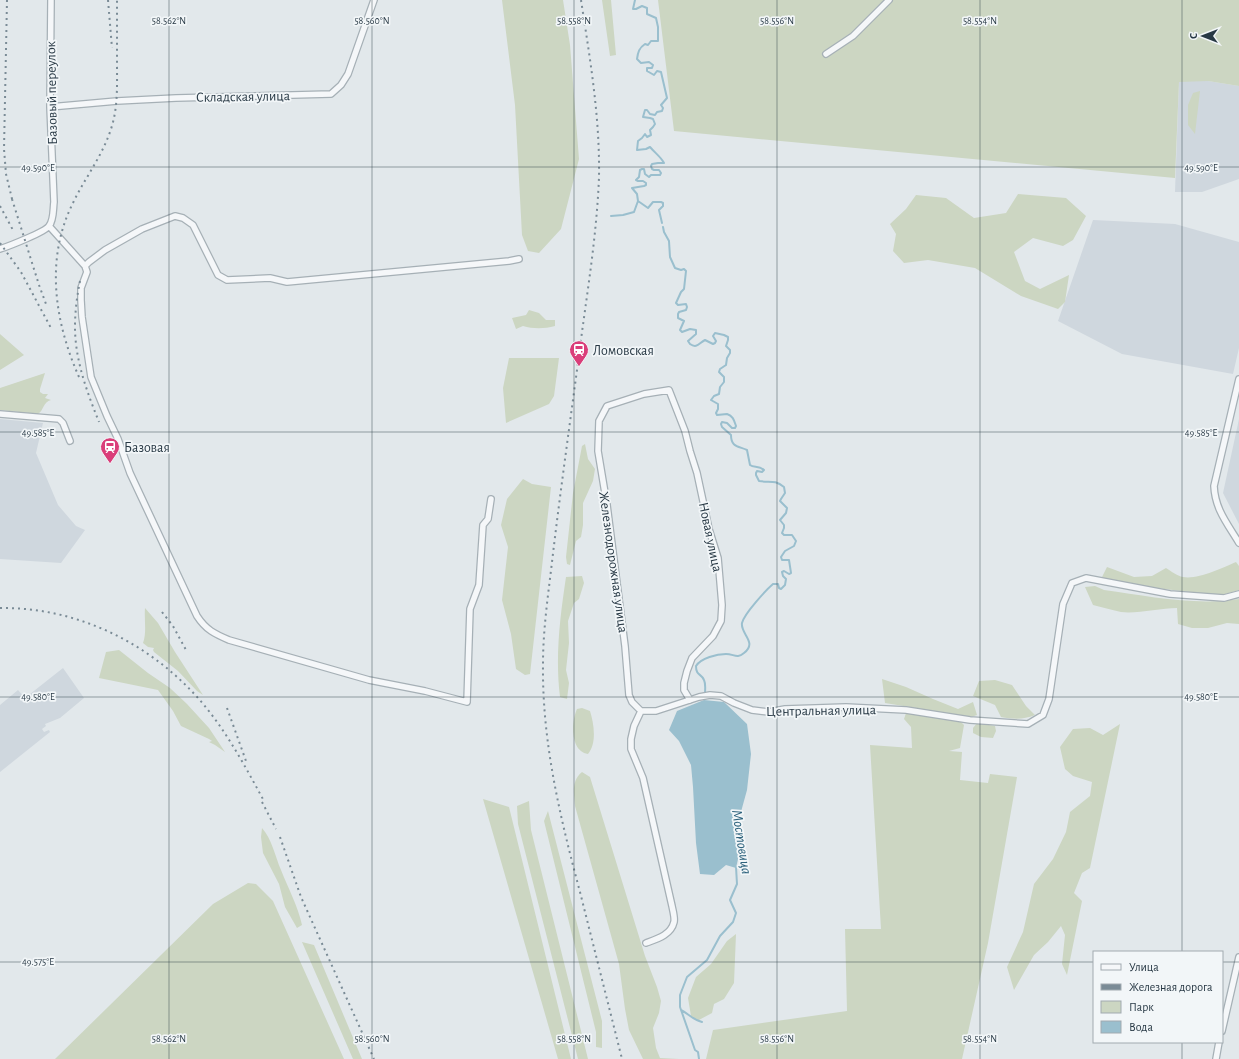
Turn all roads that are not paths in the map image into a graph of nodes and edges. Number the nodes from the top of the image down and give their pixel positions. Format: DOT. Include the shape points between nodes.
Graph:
graph roads {
  1 [pos="51,0"];
  2 [pos="374,0"];
  3 [pos="889,0"];
  4 [pos="826,54"];
  5 [pos="50,107"];
  6 [pos="49,226"];
  7 [pos="0,249"];
  8 [pos="519,259"];
  9 [pos="86,266"];
  10 [pos="1239,379"];
  11 [pos="669,390"];
  12 [pos="0,414"];
  13 [pos="70,441"];
  14 [pos="491,499"];
  15 [pos="1239,543"];
  16 [pos="1239,594"];
  17 [pos="690,700"];
  18 [pos="641,711"];
  19 [pos="646,943"];
  20 [pos="1239,957"];
  21 [pos="1223,1027"];
  22 [pos="1219,1043"];
  23 [pos="1216,1059"];
  1 -- 5 [label="street, Базовый переулок"];
  2 -- 5 [label="street, Складская улица" via="348,74 341,86 331,94 176,98"];
  3 -- 4 [label="street" via="853,36"];
  5 -- 6 [label="street, Базовый переулок" via="54,202"];
  6 -- 7 [label="street"];
  6 -- 9 [label="street"];
  8 -- 9 [label="street" via="287,282 270,278 228,280 218,275 193,225 184,218 175,216 142,229 105,250"];
  9 -- 14 [label="street" via="81,300 91,377 130,473 197,616 211,631 230,640 368,680 467,702 470,609 479,585 483,525 488,519"];
  10 -- 15 [label="street" via="1214,486 1217,505"];
  11 -- 17 [label="street, Новая улица" via="685,431 718,558 722,605 720,621 713,636 692,658 687,671 684,690"];
  11 -- 18 [label="street, Железнодорожная улица" via="644,394 607,406 599,420 598,451 608,512 629,695"];
  12 -- 13 [label="street" via="59,419"];
  16 -- 17 [label="street, Центральная улица" via="1224,598 1170,594 1086,578 1072,583 1063,604 1049,698 1043,715 1028,724 970,720 906,710 846,707 769,712 752,710 721,696 710,695"];
  17 -- 18 [label="street, Центральная улица" via="656,711"];
  18 -- 19 [label="street" via="634,726 631,749 643,778 674,922 669,931"];
  20 -- 21 [label="street"];
  22 -- 23 [label="street"];
}
